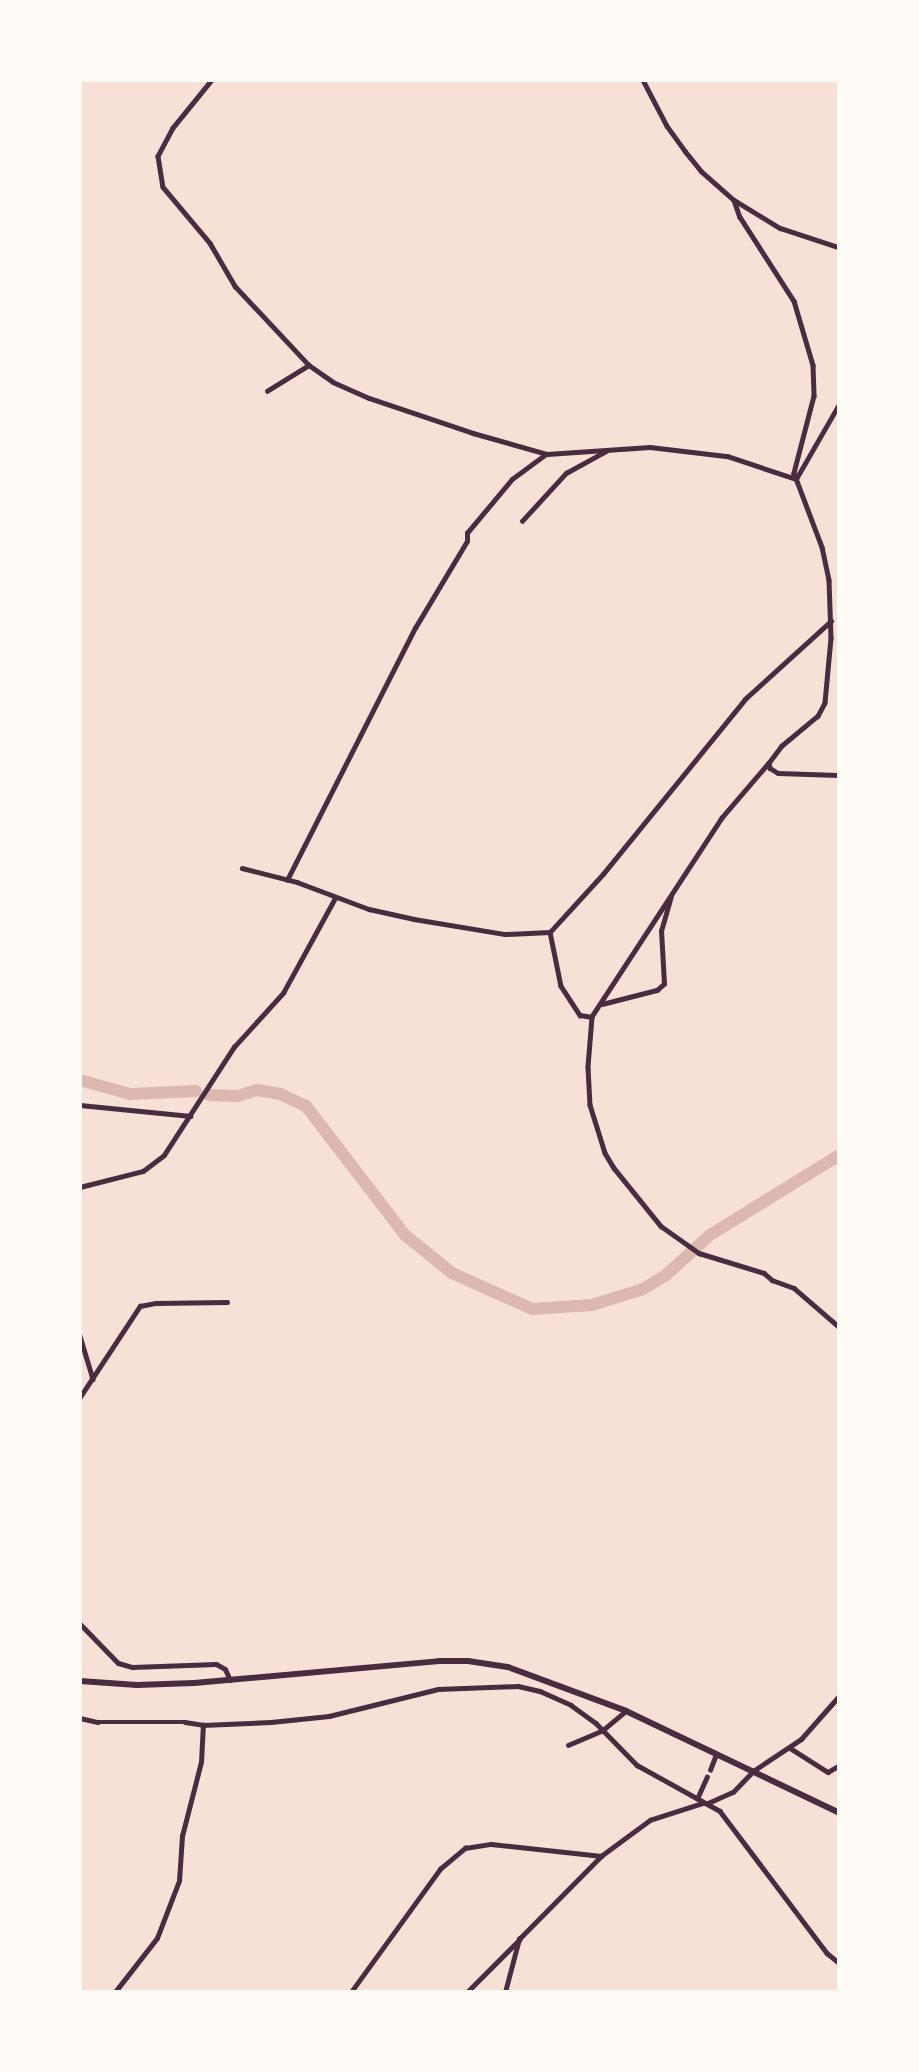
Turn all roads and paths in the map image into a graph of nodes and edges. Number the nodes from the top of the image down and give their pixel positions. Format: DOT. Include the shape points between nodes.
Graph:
graph roads {
  1 [pos="212,80"];
  2 [pos="643,80"];
  3 [pos="734,201"];
  4 [pos="838,247"];
  5 [pos="309,365"];
  6 [pos="267,391"];
  7 [pos="838,406"];
  8 [pos="610,449"];
  9 [pos="547,454"];
  10 [pos="796,479"];
  11 [pos="522,521"];
  12 [pos="831,621"];
  13 [pos="769,763"];
  14 [pos="838,775"];
  15 [pos="242,868"];
  16 [pos="287,880"];
  17 [pos="673,892"];
  18 [pos="335,898"];
  19 [pos="550,932"];
  20 [pos="602,1004"];
  21 [pos="592,1017"];
  22 [pos="80,1105"];
  23 [pos="190,1116"];
  24 [pos="80,1186"];
  25 [pos="227,1302"];
  26 [pos="838,1326"];
  27 [pos="80,1336"];
  28 [pos="93,1381"];
  29 [pos="80,1397"];
  30 [pos="80,1624"];
  31 [pos="230,1680"];
  32 [pos="80,1681"];
  33 [pos="838,1697"];
  34 [pos="625,1712"];
  35 [pos="80,1718"];
  36 [pos="203,1726"];
  37 [pos="603,1730"];
  38 [pos="568,1745"];
  39 [pos="790,1748"];
  40 [pos="716,1754"];
  41 [pos="838,1766"];
  42 [pos="710,1770"];
  43 [pos="753,1771"];
  44 [pos="707,1777"];
  45 [pos="697,1799"];
  46 [pos="706,1803"];
  47 [pos="838,1812"];
  48 [pos="601,1856"];
  49 [pos="519,1939"];
  50 [pos="838,1962"];
  51 [pos="115,1992"];
  52 [pos="351,1992"];
  53 [pos="467,1992"];
  54 [pos="505,1992"];
  1 -- 5 [label="street" via="173,128 158,156 163,187 210,243 234,286"];
  2 -- 3 [label="street" via="685,150"];
  3 -- 4 [label="street" via="780,228"];
  3 -- 10 [label="street" via="740,218 794,301 813,365 814,396 795,461"];
  5 -- 6 [label="street"];
  5 -- 9 [label="street" via="369,398"];
  7 -- 10 [label="street"];
  8 -- 9 [label="street"];
  8 -- 10 [label="street" via="650,447 727,456"];
  8 -- 11 [label="street" via="566,473"];
  9 -- 16 [label="street" via="512,479 467,533 467,541 409,639"];
  10 -- 12 [label="street" via="826,562"];
  12 -- 13 [label="street" via="828,693 822,709"];
  12 -- 19 [label="street" via="745,699"];
  13 -- 14 [label="street" via="778,773"];
  13 -- 17 [label="street" via="722,818"];
  15 -- 16 [label="street"];
  16 -- 18 [label="street"];
  17 -- 20 [label="street"];
  17 -- 20 [label="street" via="661,931 664,984 657,990"];
  18 -- 19 [label="street" via="505,934"];
  18 -- 23 [label="street" via="283,993 234,1047"];
  19 -- 21 [label="street" via="561,986 580,1015"];
  20 -- 21 [label="street"];
  21 -- 26 [label="street" via="590,1105 605,1153 624,1183 681,1242 712,1259 764,1273 794,1288"];
  22 -- 23 [label="street"];
  23 -- 24 [label="street" via="152,1166"];
  25 -- 28 [label="street" via="140,1306"];
  27 -- 28 [label="street"];
  28 -- 29 [label="street"];
  30 -- 31 [label="street" via="118,1663 132,1667 216,1664"];
  31 -- 32 [label="main road" via="137,1685"];
  31 -- 34 [label="main road" via="410,1662 468,1661 513,1668"];
  33 -- 39 [label="street"];
  34 -- 37 [label="street"];
  34 -- 40 [label="main road"];
  35 -- 36 [label="street"];
  36 -- 37 [label="street" via="329,1716 428,1691 517,1686 564,1701"];
  36 -- 51 [label="street" via="201,1762 183,1836 179,1881 157,1938"];
  37 -- 38 [label="street"];
  37 -- 45 [label="street" via="637,1765"];
  39 -- 41 [label="street" via="828,1772"];
  39 -- 43 [label="street"];
  40 -- 42 [label="street"];
  40 -- 43 [label="main road"];
  43 -- 46 [label="street" via="733,1793"];
  43 -- 47 [label="main road"];
  44 -- 45 [label="street"];
  45 -- 46 [label="street"];
  46 -- 48 [label="street" via="650,1820"];
  46 -- 50 [label="street" via="731,1821"];
  48 -- 49 [label="street"];
  48 -- 52 [label="street" via="491,1844 465,1848 440,1869"];
  49 -- 53 [label="street"];
  49 -- 54 [label="street"];
}
